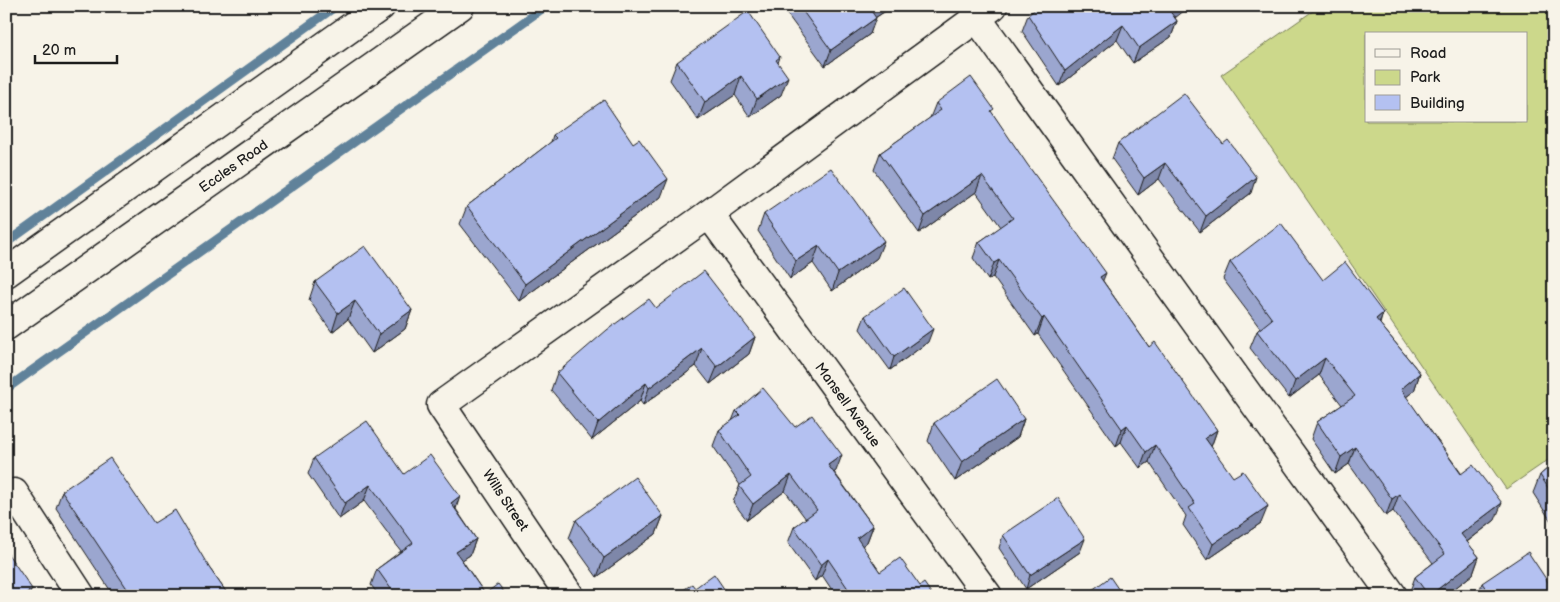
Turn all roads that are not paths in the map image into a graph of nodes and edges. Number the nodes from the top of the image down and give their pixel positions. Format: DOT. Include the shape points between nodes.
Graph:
graph roads {
  1 [pos="381,6"];
  2 [pos="460,6"];
  3 [pos="985,12"];
  4 [pos="710,214"];
  5 [pos="6,273"];
  6 [pos="6,326"];
  7 [pos="10,496"];
  8 [pos="81,596"];
  9 [pos="570,596"];
  10 [pos="988,596"];
  11 [pos="1393,596"];
  1 -- 5 [label="street"];
  2 -- 6 [label="street, Eccles Road"];
  3 -- 4 [label="street"];
  3 -- 11 [label="street"];
  4 -- 9 [label="street, Wills Street" via="442,405"];
  4 -- 10 [label="street, Mansell Avenue"];
  7 -- 8 [label="street"];
}
